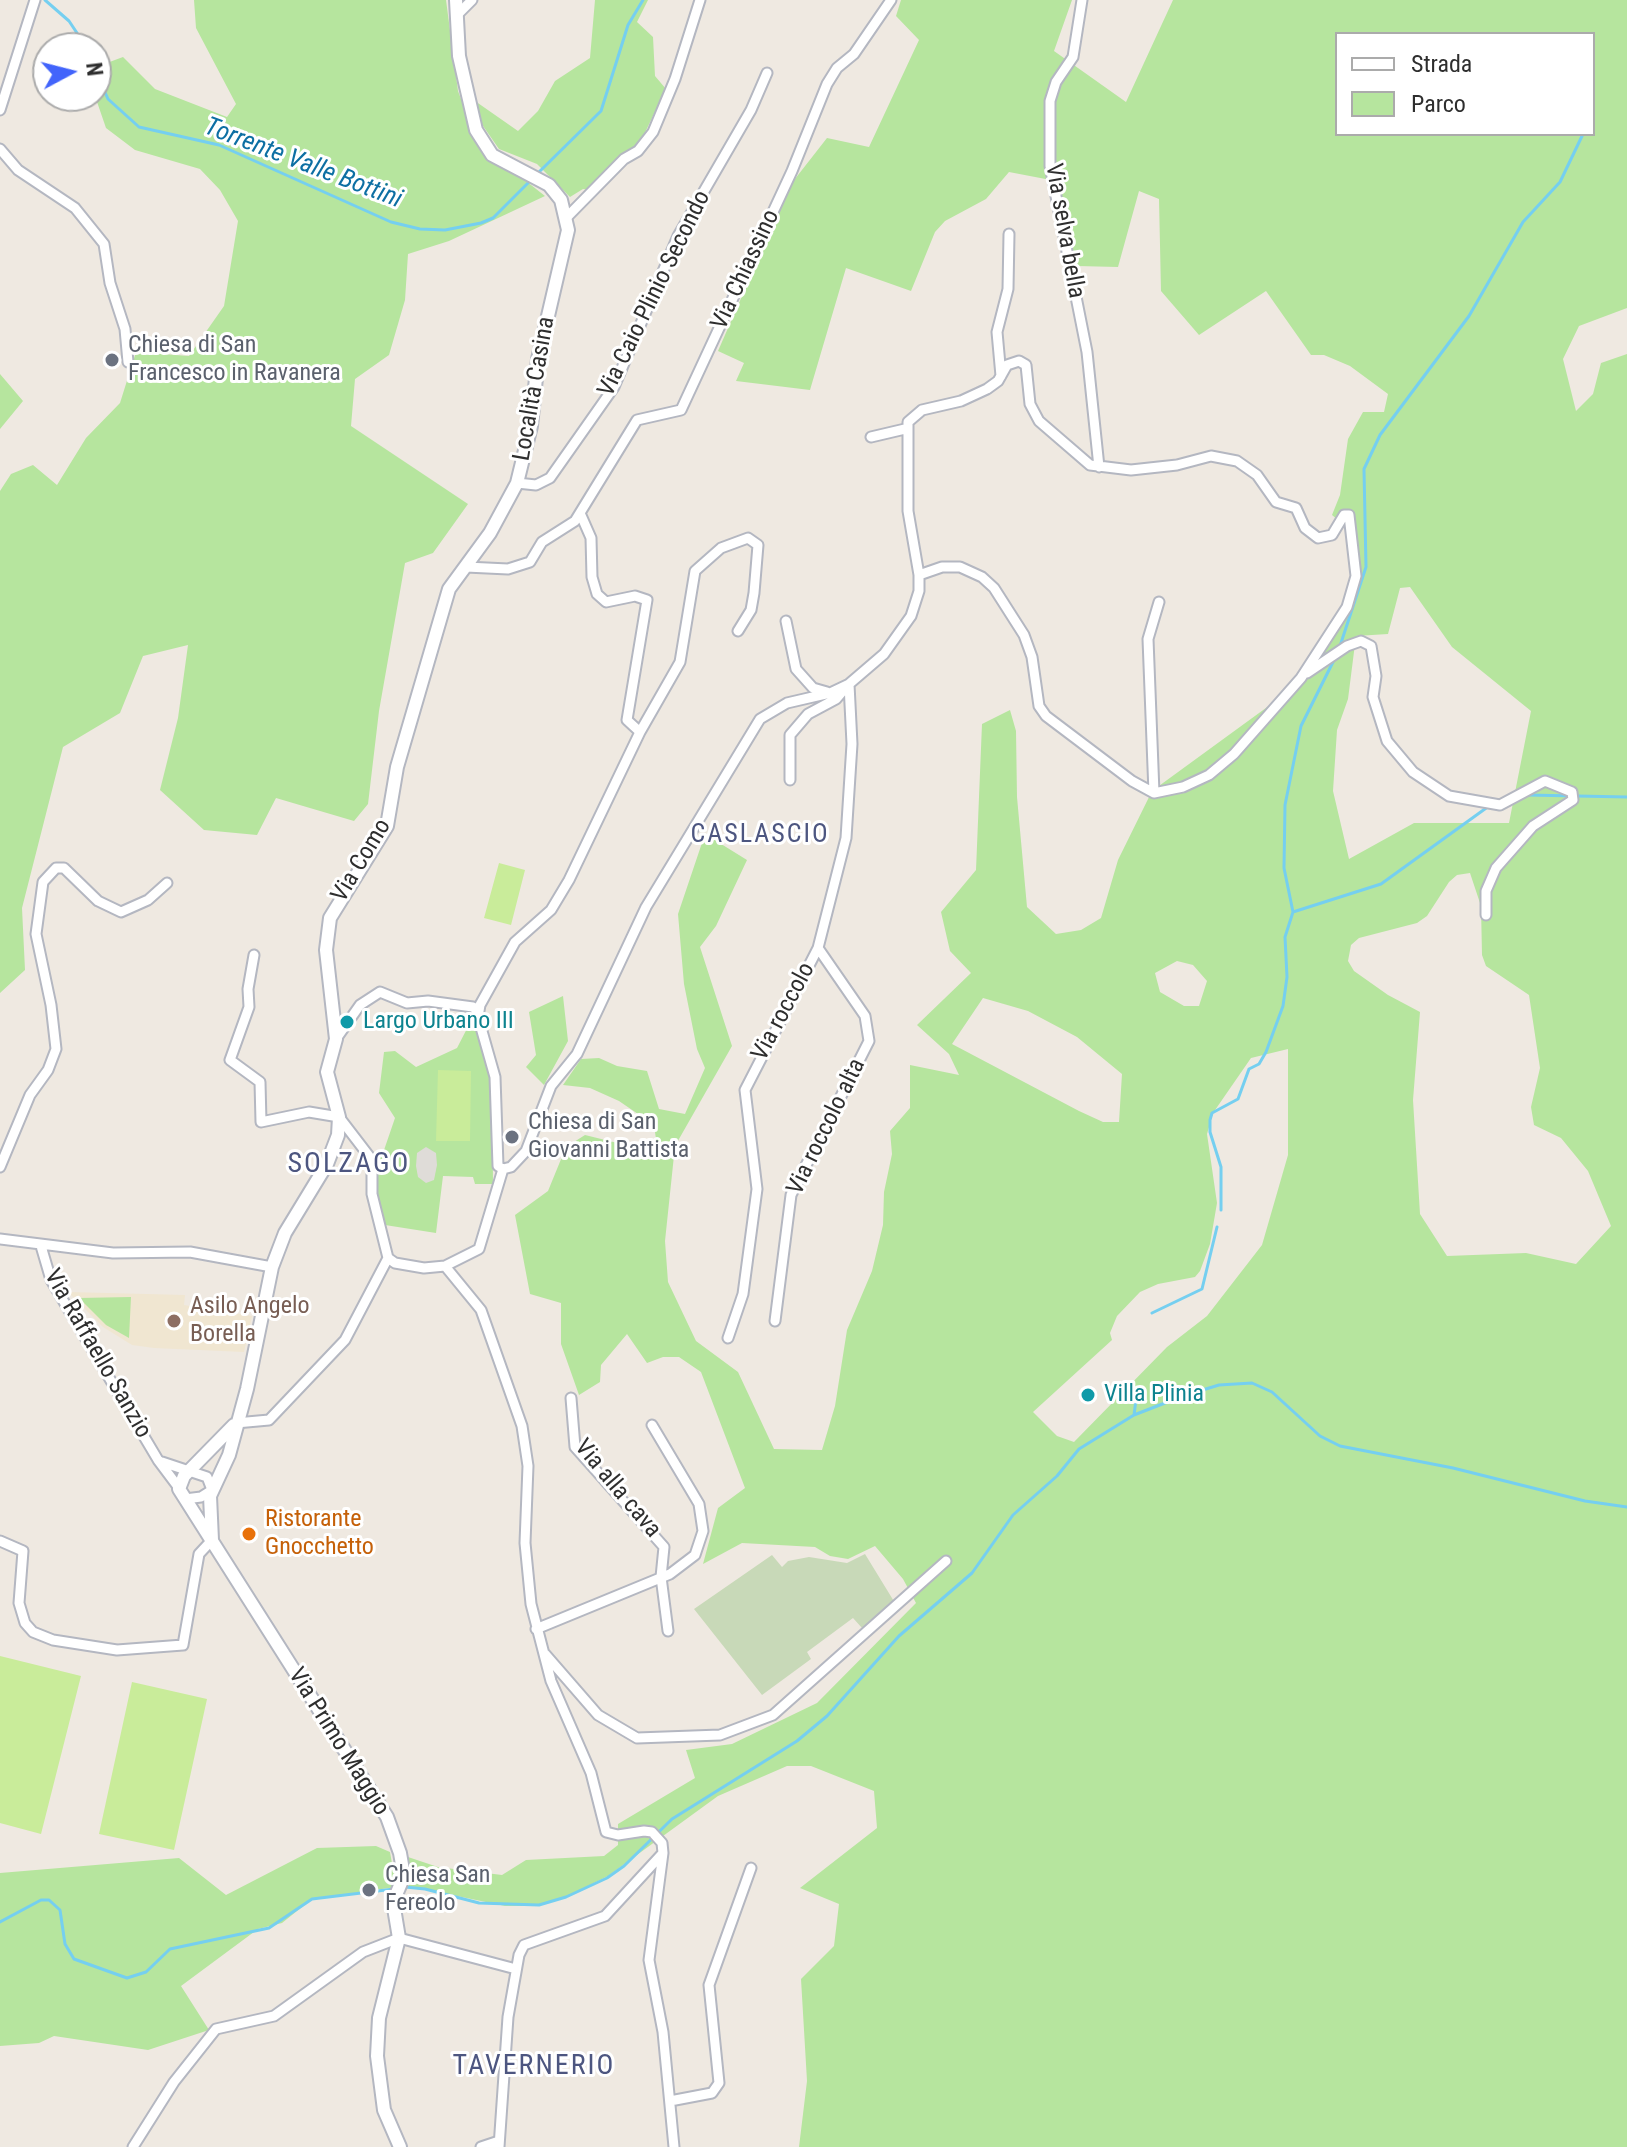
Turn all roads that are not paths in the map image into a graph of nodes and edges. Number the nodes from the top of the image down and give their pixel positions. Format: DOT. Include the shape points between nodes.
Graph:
graph roads {
  1 [pos="456,0"];
  2 [pos="472,0"];
  3 [pos="700,0"];
  4 [pos="891,0"];
  5 [pos="1082,0"];
  6 [pos="33,5"];
  7 [pos="456,16"];
  8 [pos="767,73"];
  9 [pos="0,110"];
  10 [pos="0,149"];
  11 [pos="567,217"];
  12 [pos="1009,234"];
  13 [pos="128,362"];
  14 [pos="1001,376"];
  15 [pos="905,429"];
  16 [pos="871,437"];
  17 [pos="1099,467"];
  18 [pos="517,483"];
  19 [pos="580,513"];
  20 [pos="466,567"];
  21 [pos="919,575"];
  22 [pos="1159,602"];
  23 [pos="786,621"];
  24 [pos="738,631"];
  25 [pos="1301,678"];
  26 [pos="849,684"];
  27 [pos="830,693"];
  28 [pos="640,732"];
  29 [pos="790,780"];
  30 [pos="1154,793"];
  31 [pos="167,883"];
  32 [pos="1486,915"];
  33 [pos="818,948"];
  34 [pos="254,955"];
  35 [pos="478,1012"];
  36 [pos="336,1039"];
  37 [pos="339,1117"];
  38 [pos="0,1167"];
  39 [pos="503,1169"];
  40 [pos="0,1239"];
  41 [pos="41,1246"];
  42 [pos="388,1258"];
  43 [pos="445,1266"];
  44 [pos="272,1267"];
  45 [pos="775,1321"];
  46 [pos="728,1338"];
  47 [pos="571,1398"];
  48 [pos="236,1423"];
  49 [pos="652,1425"];
  50 [pos="158,1460"];
  51 [pos="189,1471"];
  52 [pos="212,1490"];
  53 [pos="182,1494"];
  54 [pos="212,1540"];
  55 [pos="0,1541"];
  56 [pos="946,1561"];
  57 [pos="661,1577"];
  58 [pos="536,1629"];
  59 [pos="668,1631"];
  60 [pos="545,1654"];
  61 [pos="663,1848"];
  62 [pos="751,1868"];
  63 [pos="399,1938"];
  64 [pos="516,1969"];
  65 [pos="670,2101"];
  66 [pos="499,2144"];
  67 [pos="133,2147"];
  68 [pos="400,2147"];
  69 [pos="481,2147"];
  70 [pos="674,2147"];
  1 -- 7 [label="street"];
  2 -- 7 [label="street"];
  3 -- 11 [label="street" via="653,132"];
  4 -- 19 [label="street, Via Chiassino" via="827,84 681,410 637,420"];
  5 -- 17 [label="street, Via selva bella" via="1073,57 1050,101 1050,166 1087,352"];
  6 -- 9 [label="street"];
  7 -- 11 [label="street" via="476,130 492,155 549,185"];
  8 -- 18 [label="street, Via Caio Plinio Secondo" via="678,236 614,387 550,478 536,485"];
  10 -- 13 [label="street" via="18,170 75,208 104,244"];
  11 -- 18 [label="street, Località Casina"];
  12 -- 14 [label="street" via="1008,289 997,332"];
  14 -- 15 [label="street" via="970,398 922,410"];
  14 -- 17 [label="street" via="1007,365 1024,362 1030,404 1039,421"];
  15 -- 16 [label="street"];
  15 -- 21 [label="street" via="909,526"];
  17 -- 25 [label="street" via="1131,470 1211,456 1237,461 1257,475 1276,502 1296,508 1305,528 1318,538 1332,535 1349,515 1354,589"];
  18 -- 20 [label="street, Località Casina"];
  19 -- 20 [label="street" via="571,527 542,542 521,567"];
  19 -- 28 [label="street" via="591,538 597,594 606,602 631,596 647,600 627,720"];
  20 -- 36 [label="street, Via Como" via="442,609 397,767 387,826 330,918 326,950"];
  21 -- 26 [label="street" via="919,591 904,627 884,654"];
  21 -- 30 [label="street" via="960,567 988,582 1024,635 1039,706 1046,716"];
  22 -- 30 [label="street" via="1148,639"];
  23 -- 27 [label="street" via="796,669 813,688"];
  24 -- 28 [label="street" via="754,593 758,545 748,538 721,548 695,571 680,662"];
  25 -- 30 [label="street" via="1209,775"];
  25 -- 32 [label="street" via="1347,646 1367,643 1373,649 1375,710 1387,741 1413,772 1449,796 1486,805 1509,802 1540,782 1572,792 1573,800 1533,826 1496,868 1486,891"];
  26 -- 27 [label="street"];
  26 -- 29 [label="street" via="836,699 808,714 790,735"];
  26 -- 33 [label="street, Via roccolo" via="852,756 846,838"];
  27 -- 39 [label="street" via="787,703 760,719 646,907 577,1054 551,1086 526,1151"];
  28 -- 35 [label="street" via="569,880 551,910 515,942"];
  31 -- 38 [label="street" via="148,900 121,912 98,901 64,868 56,868 43,882 36,934 56,1049"];
  33 -- 45 [label="street, Via roccolo alta" via="865,1016 869,1041 791,1195"];
  33 -- 46 [label="street, Via roccolo" via="745,1090 757,1189 743,1294"];
  34 -- 37 [label="street" via="249,1007 229,1055 234,1066 260,1082 259,1119 265,1123 309,1112"];
  35 -- 36 [label="street" via="428,1001 407,1003 385,992 360,1005"];
  35 -- 39 [label="street" via="495,1077 497,1160"];
  36 -- 37 [label="street, Via Como" via="327,1072"];
  37 -- 42 [label="street" via="372,1160 372,1194"];
  37 -- 44 [label="street" via="327,1164 295,1212"];
  39 -- 43 [label="street" via="479,1249"];
  40 -- 41 [label="street"];
  41 -- 44 [label="street" via="124,1254 190,1252"];
  41 -- 50 [label="street, Via Raffaello Sanzio" via="51,1280"];
  42 -- 43 [label="street" via="424,1268"];
  42 -- 48 [label="street" via="345,1340 269,1420"];
  43 -- 58 [label="street" via="489,1326 522,1426 528,1466 525,1543"];
  44 -- 48 [label="street"];
  47 -- 57 [label="street, Via alla cava" via="573,1442 662,1544 666,1557"];
  48 -- 51 [label="street"];
  48 -- 52 [label="street" via="229,1455"];
  49 -- 57 [label="street" via="699,1504 703,1531 695,1555"];
  50 -- 51 [label="street, Via Raffaello Sanzio"];
  50 -- 53 [label="street, Via Raffaello Sanzio"];
  51 -- 52 [label="street, Via Raffaello Sanzio" via="205,1475"];
  51 -- 53 [label="street"];
  52 -- 53 [label="street" via="201,1497"];
  52 -- 54 [label="street"];
  53 -- 54 [label="street, Via Primo Maggio"];
  54 -- 55 [label="street" via="199,1554 183,1645 117,1650 33,1632 19,1603 23,1551"];
  54 -- 63 [label="street, Via Primo Maggio" via="387,1817 404,1876 393,1902"];
  56 -- 60 [label="street" via="773,1715 720,1735 637,1738 598,1715"];
  57 -- 58 [label="street"];
  57 -- 59 [label="street, Via alla cava"];
  58 -- 60 [label="street"];
  60 -- 61 [label="street" via="551,1681 591,1773 601,1825 612,1835 652,1832"];
  61 -- 64 [label="street" via="605,1916 524,1945"];
  61 -- 65 [label="street" via="649,1960"];
  62 -- 65 [label="street" via="709,1985 719,2083 712,2093"];
  63 -- 64 [label="street"];
  63 -- 67 [label="street" via="363,1952 274,2016 216,2029"];
  63 -- 68 [label="street, Via Primo Maggio" via="379,2018 377,2056 384,2110"];
  64 -- 66 [label="street"];
  65 -- 70 [label="street"];
  66 -- 69 [label="street"];
}
